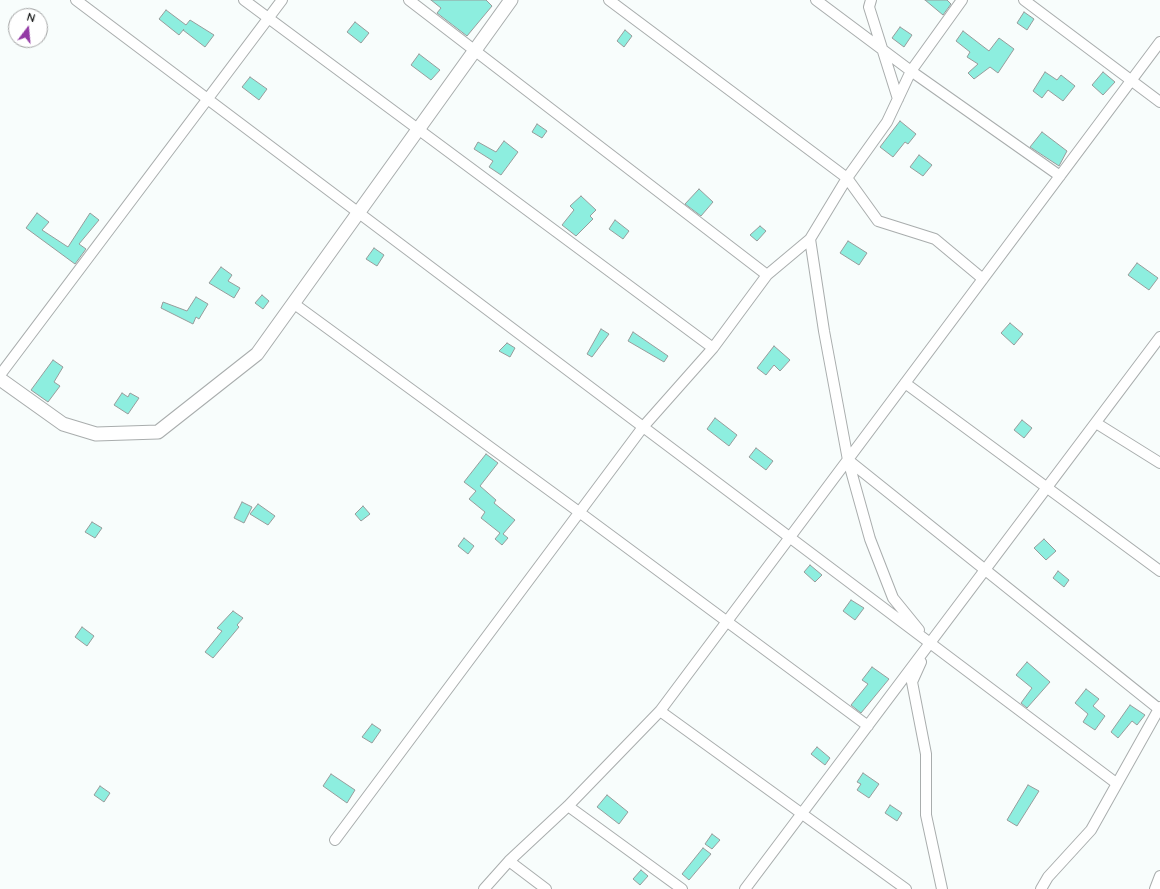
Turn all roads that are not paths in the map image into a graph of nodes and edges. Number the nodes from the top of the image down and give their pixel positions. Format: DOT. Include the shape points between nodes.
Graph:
graph roads {
  1 [pos="76,0"];
  2 [pos="244,0"];
  3 [pos="282,0"];
  4 [pos="409,0"];
  5 [pos="511,0"];
  6 [pos="608,0"];
  7 [pos="816,0"];
  8 [pos="871,0"];
  9 [pos="962,0"];
  10 [pos="1024,0"];
  11 [pos="268,18"];
  12 [pos="1160,42"];
  13 [pos="474,50"];
  14 [pos="884,50"];
  15 [pos="911,71"];
  16 [pos="1132,81"];
  17 [pos="898,99"];
  18 [pos="207,100"];
  19 [pos="1160,102"];
  20 [pos="418,130"];
  21 [pos="1060,176"];
  22 [pos="847,178"];
  23 [pos="358,213"];
  24 [pos="810,239"];
  25 [pos="767,275"];
  26 [pos="983,279"];
  27 [pos="293,303"];
  28 [pos="1160,337"];
  29 [pos="713,348"];
  30 [pos="0,375"];
  31 [pos="0,379"];
  32 [pos="905,383"];
  33 [pos="1096,423"];
  34 [pos="642,427"];
  35 [pos="848,460"];
  36 [pos="1160,463"];
  37 [pos="1047,488"];
  38 [pos="580,512"];
  39 [pos="790,538"];
  40 [pos="985,570"];
  41 [pos="1160,571"];
  42 [pos="727,621"];
  43 [pos="930,643"];
  44 [pos="1159,708"];
  45 [pos="660,710"];
  46 [pos="868,726"];
  47 [pos="1116,783"];
  48 [pos="568,806"];
  49 [pos="802,814"];
  50 [pos="335,840"];
  51 [pos="509,861"];
  52 [pos="1160,876"];
  53 [pos="484,889"];
  54 [pos="546,889"];
  55 [pos="682,889"];
  56 [pos="745,889"];
  57 [pos="906,889"];
  58 [pos="942,889"];
  59 [pos="1041,889"];
  60 [pos="1155,889"];
  1 -- 18 [label="street"];
  2 -- 11 [label="street"];
  3 -- 11 [label="street"];
  4 -- 13 [label="street"];
  5 -- 13 [label="street"];
  6 -- 22 [label="street"];
  7 -- 14 [label="street"];
  8 -- 14 [label="street" via="869,7"];
  9 -- 15 [label="street"];
  10 -- 16 [label="street"];
  11 -- 18 [label="street"];
  11 -- 20 [label="street"];
  12 -- 16 [label="street"];
  13 -- 20 [label="street"];
  13 -- 25 [label="street"];
  14 -- 15 [label="street"];
  14 -- 17 [label="street"];
  15 -- 17 [label="street"];
  15 -- 21 [label="street"];
  16 -- 19 [label="street"];
  16 -- 21 [label="street"];
  17 -- 22 [label="street" via="887,122"];
  18 -- 23 [label="street"];
  18 -- 30 [label="street"];
  20 -- 23 [label="street"];
  20 -- 29 [label="street"];
  21 -- 26 [label="street"];
  22 -- 24 [label="street"];
  22 -- 26 [label="street" via="878,221 935,239"];
  23 -- 27 [label="street"];
  23 -- 34 [label="street"];
  24 -- 25 [label="street"];
  24 -- 35 [label="street"];
  25 -- 29 [label="street"];
  26 -- 32 [label="street"];
  27 -- 31 [label="street" via="258,354 158,432 96,434 62,424"];
  27 -- 38 [label="street"];
  28 -- 33 [label="street"];
  29 -- 34 [label="street"];
  32 -- 35 [label="street"];
  32 -- 37 [label="street"];
  33 -- 36 [label="street"];
  33 -- 37 [label="street"];
  34 -- 38 [label="street"];
  34 -- 39 [label="street"];
  35 -- 39 [label="street"];
  35 -- 40 [label="street"];
  35 -- 43 [label="street" via="870,539 893,598"];
  37 -- 40 [label="street"];
  37 -- 41 [label="street"];
  38 -- 42 [label="street"];
  38 -- 50 [label="street"];
  39 -- 42 [label="street"];
  39 -- 43 [label="street"];
  40 -- 43 [label="street"];
  40 -- 44 [label="street"];
  42 -- 45 [label="street"];
  42 -- 46 [label="street"];
  43 -- 46 [label="street"];
  43 -- 47 [label="street"];
  43 -- 58 [label="street" via="912,682 926,754 926,815"];
  44 -- 47 [label="street"];
  45 -- 48 [label="street"];
  45 -- 49 [label="street"];
  46 -- 49 [label="street"];
  47 -- 59 [label="street" via="1091,830 1048,876"];
  48 -- 51 [label="street"];
  48 -- 55 [label="street"];
  49 -- 56 [label="street"];
  49 -- 57 [label="street"];
  51 -- 53 [label="street"];
  51 -- 54 [label="street"];
  52 -- 60 [label="street"];
}
